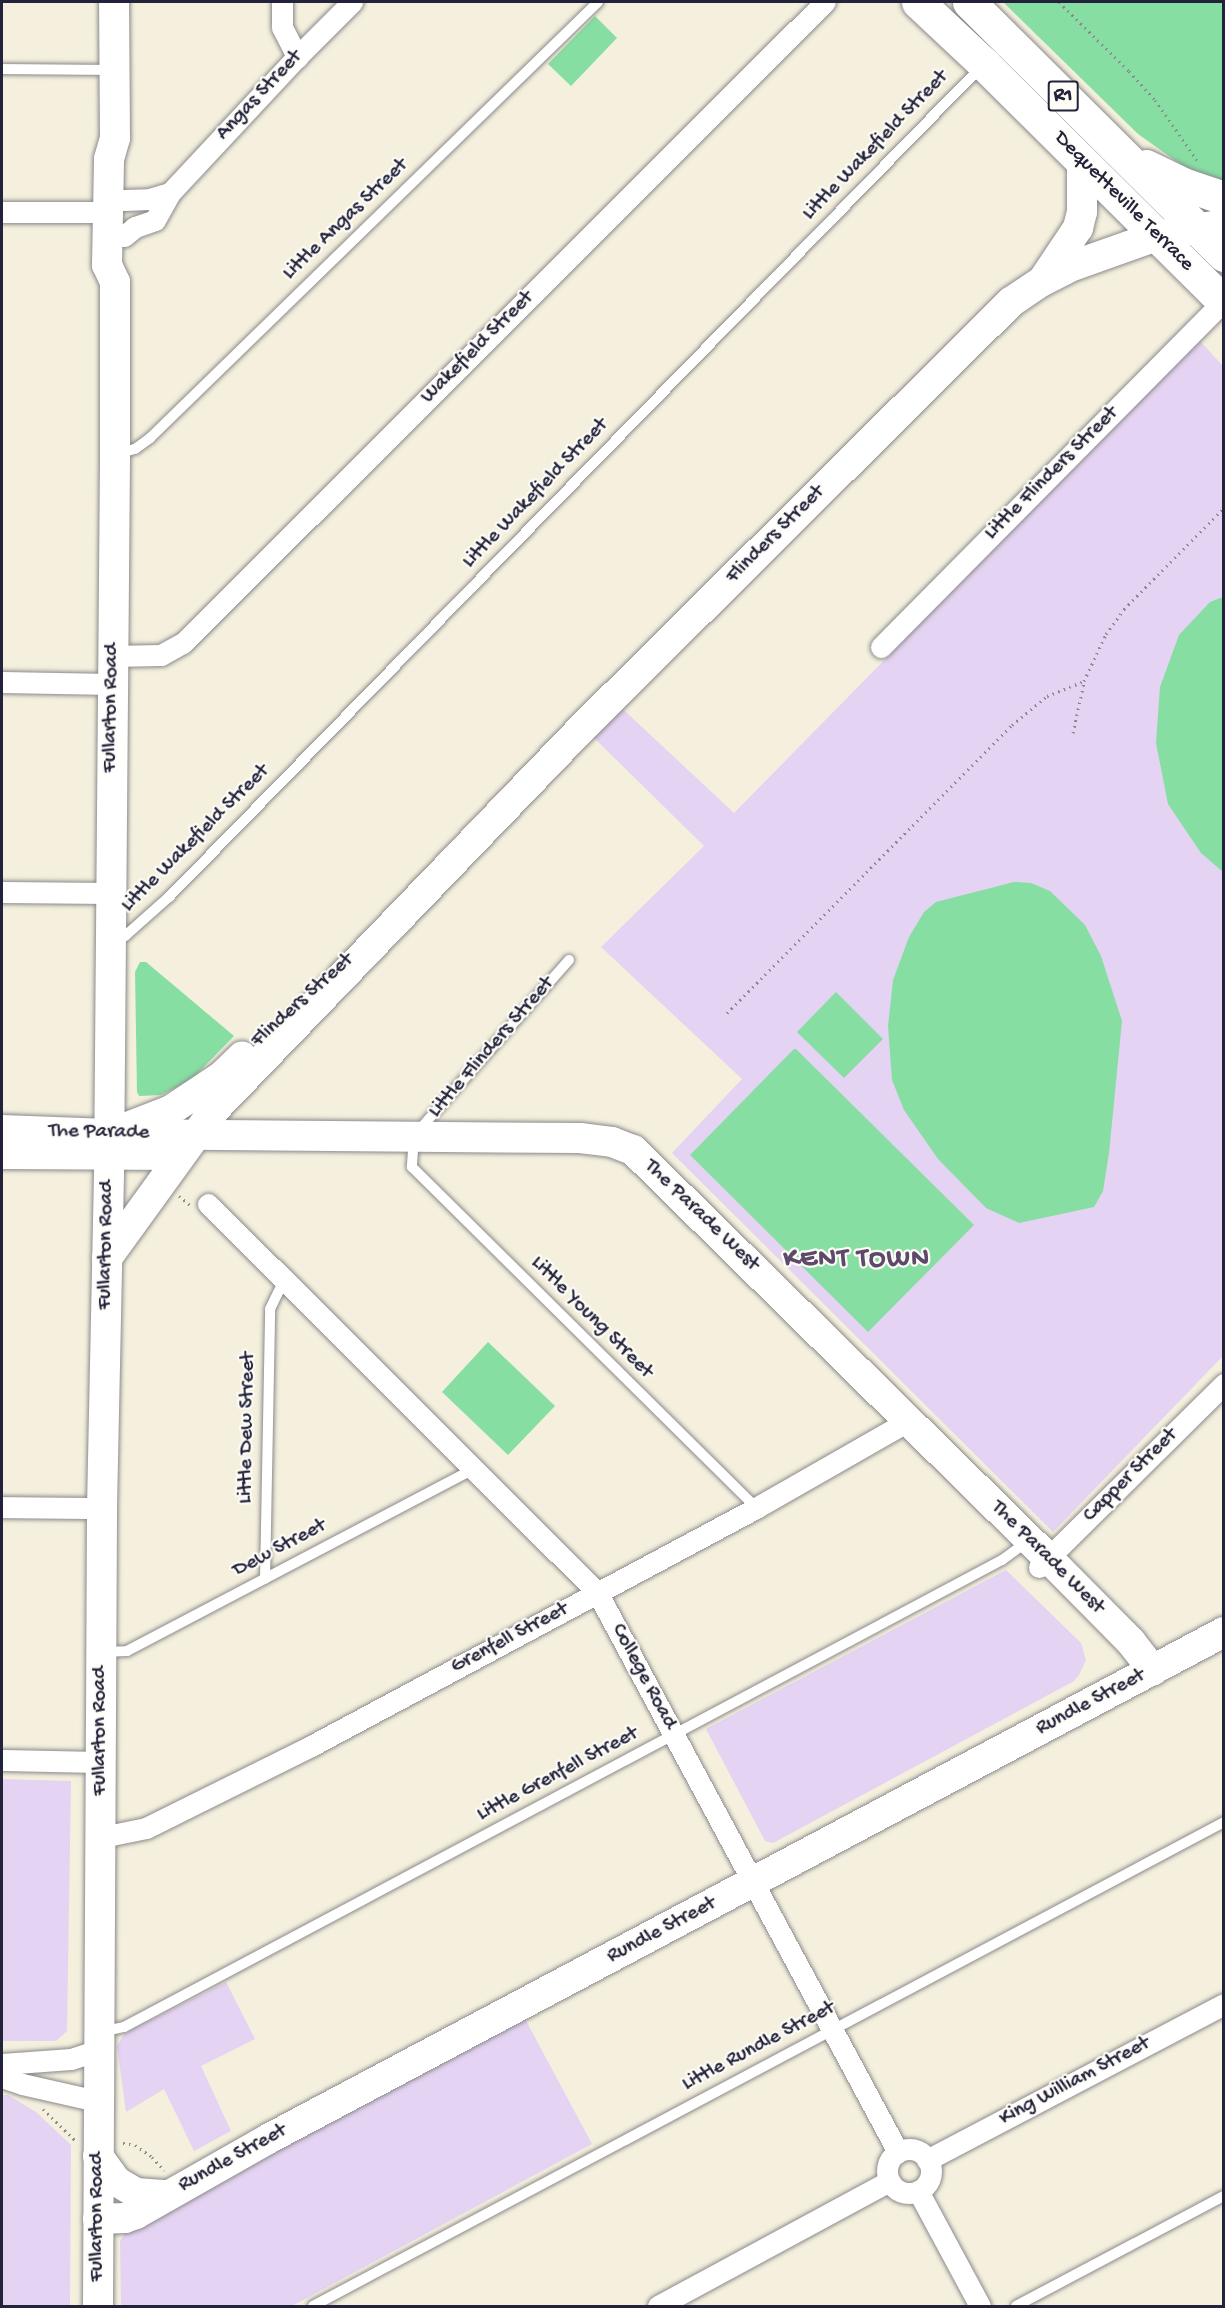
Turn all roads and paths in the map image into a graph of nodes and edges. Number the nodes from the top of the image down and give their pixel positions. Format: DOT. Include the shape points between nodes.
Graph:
graph roads {
  1 [pos="114,2"];
  2 [pos="282,2"];
  3 [pos="352,2"];
  4 [pos="598,2"];
  5 [pos="825,2"];
  6 [pos="918,2"];
  7 [pos="969,2"];
  8 [pos="1059,2"];
  9 [pos="297,57"];
  10 [pos="984,64"];
  11 [pos="2,69"];
  12 [pos="115,70"];
  13 [pos="1120,153"];
  14 [pos="1082,160"];
  15 [pos="1203,164"];
  16 [pos="170,193"];
  17 [pos="1224,198"];
  18 [pos="2,212"];
  19 [pos="118,216"];
  20 [pos="1210,226"];
  21 [pos="1157,236"];
  22 [pos="1224,255"];
  23 [pos="1041,282"];
  24 [pos="1223,302"];
  25 [pos="115,454"];
  26 [pos="1224,508"];
  27 [pos="881,647"];
  28 [pos="112,670"];
  29 [pos="1084,681"];
  30 [pos="2,682"];
  31 [pos="1073,733"];
  32 [pos="431,885"];
  33 [pos="2,892"];
  34 [pos="110,893"];
  35 [pos="109,936"];
  36 [pos="569,960"];
  37 [pos="727,1013"];
  38 [pos="108,1093"];
  39 [pos="171,1110"];
  40 [pos="2,1130"];
  41 [pos="413,1143"];
  42 [pos="108,1145"];
  43 [pos="190,1145"];
  44 [pos="2,1154"];
  45 [pos="208,1204"];
  46 [pos="107,1258"];
  47 [pos="284,1280"];
  48 [pos="1224,1384"];
  49 [pos="903,1424"];
  50 [pos="474,1469"];
  51 [pos="2,1507"];
  52 [pos="102,1508"];
  53 [pos="756,1508"];
  54 [pos="1034,1553"];
  55 [pos="265,1579"];
  56 [pos="597,1592"];
  57 [pos="1224,1632"];
  58 [pos="101,1652"];
  59 [pos="1146,1674"];
  60 [pos="674,1736"];
  61 [pos="2,1760"];
  62 [pos="101,1762"];
  63 [pos="1224,1821"];
  64 [pos="102,1837"];
  65 [pos="755,1882"];
  66 [pos="1224,2004"];
  67 [pos="833,2029"];
  68 [pos="99,2042"];
  69 [pos="2,2064"];
  70 [pos="2,2077"];
  71 [pos="97,2101"];
  72 [pos="41,2107"];
  73 [pos="100,2146"];
  74 [pos="898,2152"];
  75 [pos="927,2160"];
  76 [pos="889,2181"];
  77 [pos="165,2183"];
  78 [pos="918,2191"];
  79 [pos="1224,2196"];
  80 [pos="98,2219"];
  81 [pos="98,2307"];
  82 [pos="313,2307"];
  83 [pos="658,2307"];
  84 [pos="980,2307"];
  85 [pos="1016,2307"];
  1 -- 12 [label="main road, Fullarton Road"];
  2 -- 9 [label="street" via="282,27"];
  3 -- 9 [label="street, Angas Street"];
  4 -- 25 [label="lane, Little Angas Street" via="150,438 135,449"];
  5 -- 28 [label="street, Wakefield Street" via="183,643 161,655"];
  6 -- 10 [label="highway, Dequetteville Terrace / R1"];
  7 -- 13 [label="highway, Dequetteville Terrace / R1"];
  8 -- 15 [label="path" via="1155,100 1194,159"];
  9 -- 16 [label="street, Angas Street"];
  10 -- 14 [label="highway, Dequetteville Terrace / R1"];
  10 -- 35 [label="lane, Little Wakefield Street" via="169,897 125,936"];
  11 -- 12 [label="lane"];
  12 -- 19 [label="main road, Fullarton Road" via="115,138 124,159"];
  13 -- 17 [label="highway" via="1183,184"];
  13 -- 20 [label="highway, Dequetteville Terrace / R1"];
  14 -- 21 [label="highway, Dequetteville Terrace / R1"];
  14 -- 23 [label="main road" via="1082,212 1078,228"];
  16 -- 19 [label="street" via="149,199"];
  16 -- 19 [label="street, Angas Street" via="155,220 135,227"];
  18 -- 19 [label="street"];
  19 -- 25 [label="main road, Fullarton Road" via="107,265 115,282"];
  20 -- 21 [label="main road, Flinders Street"];
  20 -- 22 [label="highway, Dequetteville Terrace / R1"];
  21 -- 23 [label="main road, Flinders Street" via="1075,265"];
  21 -- 24 [label="highway, Dequetteville Terrace / R1"];
  23 -- 32 [label="main road, Flinders Street" via="1011,302"];
  24 -- 27 [label="street, Little Flinders Street"];
  25 -- 28 [label="main road, Fullarton Road"];
  26 -- 29 [label="path" via="1124,609 1106,634"];
  28 -- 30 [label="street, Wakefield Street"];
  28 -- 34 [label="main road, Fullarton Road"];
  29 -- 31 [label="path"];
  29 -- 37 [label="path" via="1047,696 1012,725"];
  32 -- 39 [label="main road, Flinders Street" via="222,1076"];
  32 -- 43 [label="main road, Flinders Street" via="215,1109"];
  33 -- 34 [label="street"];
  34 -- 35 [label="main road, Fullarton Road"];
  35 -- 38 [label="main road, Fullarton Road"];
  36 -- 41 [label="lane, Little Flinders Street"];
  38 -- 39 [label="main road" via="132,1111"];
  38 -- 42 [label="main road, Fullarton Road"];
  39 -- 42 [label="main road, Flinders Street"];
  40 -- 42 [label="main road, The Parade"];
  41 -- 43 [label="main road, The Parade West"];
  41 -- 49 [label="main road, The Parade West" via="580,1138 612,1142 633,1150"];
  41 -- 53 [label="lane, Little Young Street" via="412,1167"];
  42 -- 43 [label="main road, The Parade"];
  42 -- 44 [label="main road, The Parade"];
  42 -- 46 [label="main road, Fullarton Road"];
  43 -- 46 [label="main road, Flinders Street"];
  45 -- 47 [label="street, College Road"];
  46 -- 52 [label="main road, Fullarton Road"];
  47 -- 50 [label="street, College Road"];
  47 -- 55 [label="lane, Little Dew Street" via="270,1309"];
  48 -- 54 [label="street, Capper Street"];
  49 -- 53 [label="street, Grenfell Street"];
  49 -- 54 [label="main road, The Parade West"];
  50 -- 55 [label="lane, Dew Street"];
  50 -- 56 [label="street, College Road"];
  51 -- 52 [label="street"];
  52 -- 58 [label="main road, Fullarton Road"];
  53 -- 56 [label="street, Grenfell Street"];
  54 -- 59 [label="main road, The Parade West"];
  54 -- 60 [label="lane, Little Grenfell Street" via="1002,1560"];
  55 -- 58 [label="lane, Dew Street" via="127,1651"];
  56 -- 60 [label="street, College Road"];
  56 -- 64 [label="street, Grenfell Street" via="311,1746 157,1823"];
  57 -- 59 [label="main road, Rundle Street"];
  58 -- 62 [label="main road, Fullarton Road"];
  59 -- 65 [label="main road, Rundle Street"];
  60 -- 65 [label="street, College Road"];
  60 -- 68 [label="lane, Little Grenfell Street"];
  61 -- 62 [label="street"];
  62 -- 64 [label="main road, Fullarton Road"];
  63 -- 67 [label="lane, Little Rundle Street"];
  64 -- 68 [label="main road, Fullarton Road"];
  65 -- 67 [label="street, College Road"];
  65 -- 77 [label="main road, Rundle Street" via="268,2139"];
  66 -- 75 [label="street, King William Street"];
  67 -- 74 [label="street, College Road"];
  67 -- 82 [label="lane, Little Rundle Street"];
  68 -- 69 [label="street" via="71,2059"];
  68 -- 71 [label="main road, Fullarton Road"];
  70 -- 71 [label="street"];
  71 -- 73 [label="main road, Fullarton Road"];
  72 -- 73 [label="path" via="75,2140"];
  73 -- 77 [label="path" via="135,2145 152,2157"];
  73 -- 77 [label="main road" via="116,2181 136,2193"];
  73 -- 80 [label="main road, Fullarton Road"];
  74 -- 75 [label="street" via="910,2149"];
  74 -- 76 [label="street" via="889,2161"];
  75 -- 78 [label="street" via="929,2180"];
  76 -- 78 [label="street" via="898,2190"];
  76 -- 83 [label="street"];
  77 -- 80 [label="main road, Rundle Street" via="136,2214"];
  78 -- 84 [label="street"];
  79 -- 85 [label="lane"];
  80 -- 81 [label="main road, Fullarton Road"];
}
